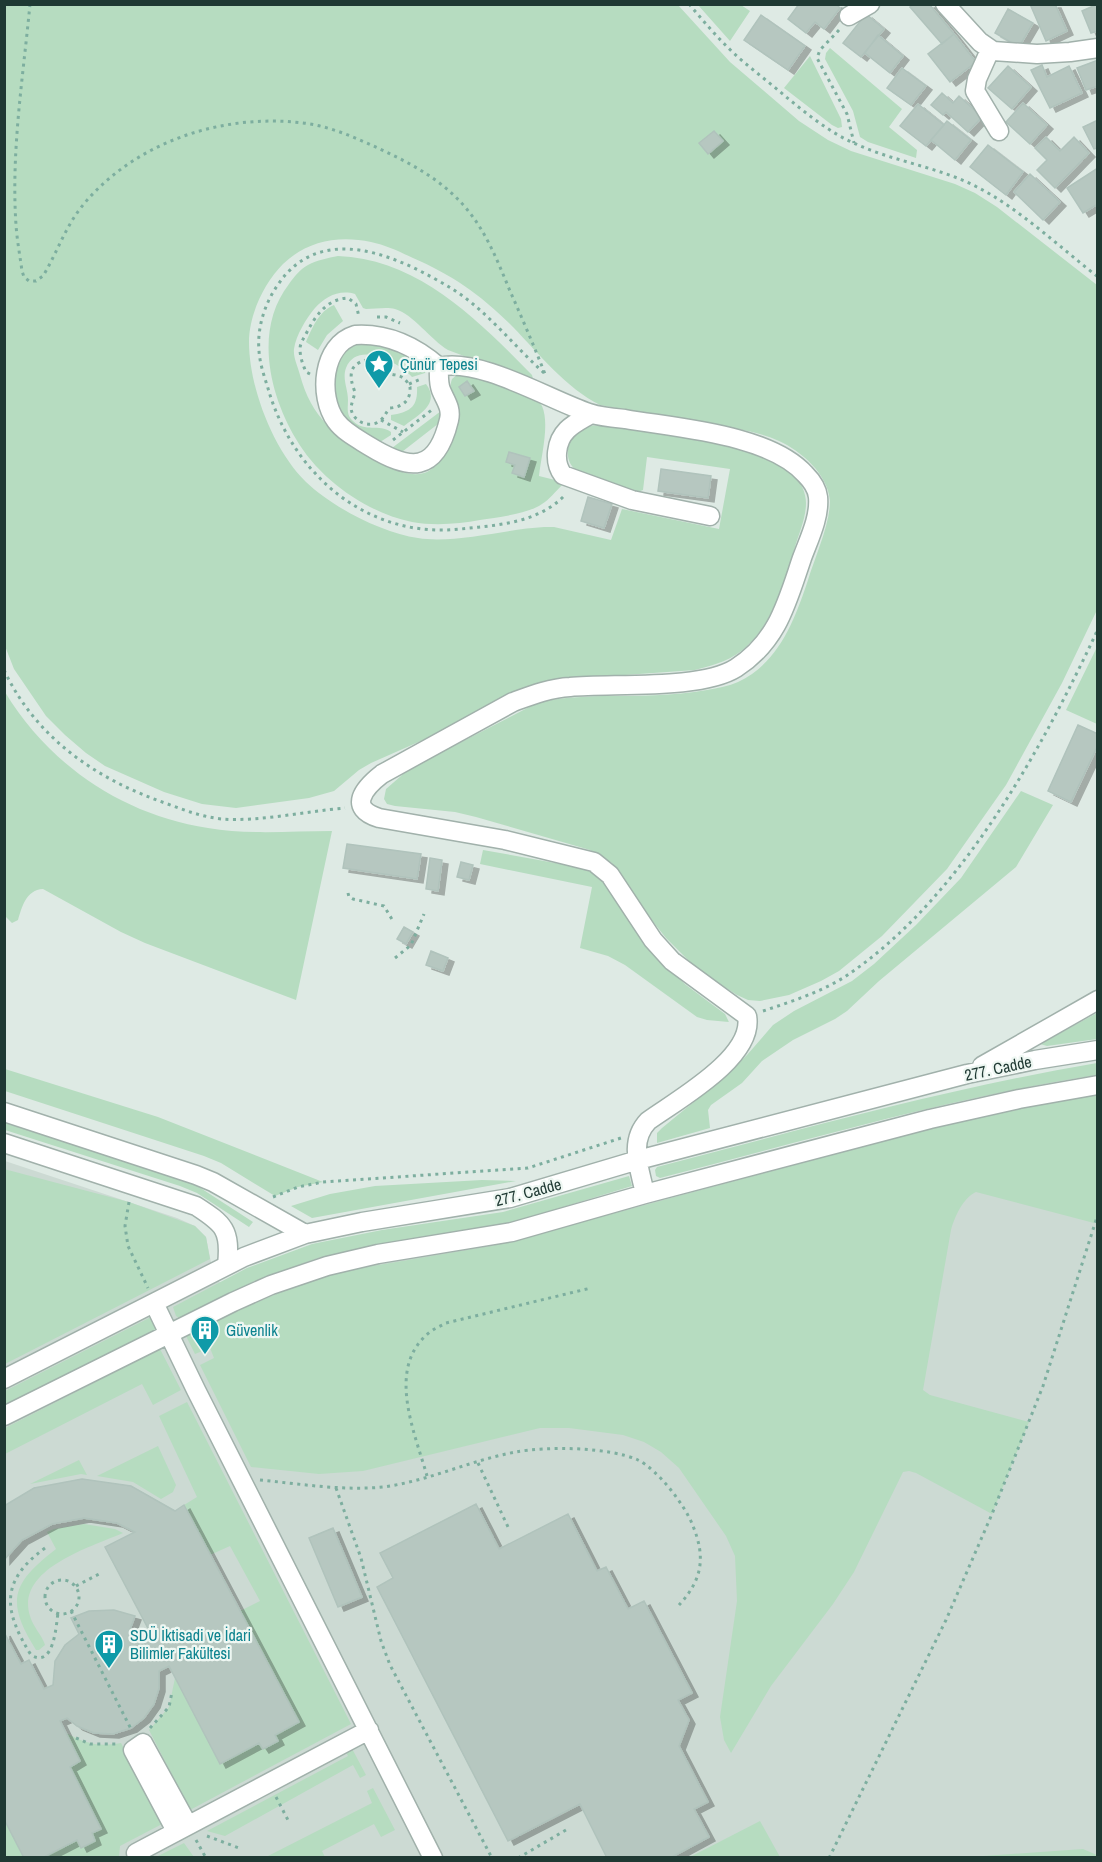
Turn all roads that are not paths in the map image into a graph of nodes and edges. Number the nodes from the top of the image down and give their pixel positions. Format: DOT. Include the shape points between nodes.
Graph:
graph roads {
  1 [pos="870,4"];
  2 [pos="945,4"];
  3 [pos="849,16"];
  4 [pos="1098,48"];
  5 [pos="990,50"];
  6 [pos="999,131"];
  7 [pos="440,367"];
  8 [pos="548,396"];
  9 [pos="591,414"];
  10 [pos="560,440"];
  11 [pos="710,516"];
  12 [pos="1098,1000"];
  13 [pos="1098,1050"];
  14 [pos="967,1074"];
  15 [pos="1098,1085"];
  16 [pos="4,1112"];
  17 [pos="4,1143"];
  18 [pos="638,1160"];
  19 [pos="645,1194"];
  20 [pos="305,1234"];
  21 [pos="227,1265"];
  22 [pos="154,1303"];
  23 [pos="168,1334"];
  24 [pos="4,1379"];
  25 [pos="4,1416"];
  26 [pos="369,1730"];
  27 [pos="136,1853"];
  28 [pos="433,1857"];
  1 -- 3 [label="street"];
  2 -- 5 [label="street"];
  4 -- 5 [label="street" via="1037,54"];
  5 -- 6 [label="street" via="975,91"];
  7 -- 7 [label="street" via="414,348 380,337 348,337 328,366 325,378 330,409 347,432 398,461 411,465 427,460 440,444 449,422 439,383"];
  7 -- 8 [label="street" via="471,368"];
  8 -- 9 [label="street"];
  8 -- 10 [label="street" via="556,412"];
  9 -- 10 [label="street" via="573,425"];
  9 -- 18 [label="street" via="749,442 789,460 811,480 818,496 816,517 776,627 760,648 720,675 668,683 569,687 513,702 382,774 368,785 362,806 379,818 505,840 594,861 610,875 653,940 672,961 747,1016 747,1034 727,1061 640,1131"];
  10 -- 11 [label="street" via="557,459 563,475 632,500"];
  12 -- 14 [label="street"];
  13 -- 14 [label="street, 277. Cadde"];
  14 -- 18 [label="street, 277. Cadde"];
  15 -- 19 [label="street, 277. Cadde" via="939,1117"];
  16 -- 20 [label="street" via="196,1175"];
  17 -- 21 [label="street" via="196,1206 225,1228"];
  18 -- 19 [label="street"];
  18 -- 20 [label="street, 277. Cadde" via="510,1198"];
  19 -- 23 [label="street, 277. Cadde" via="512,1232 327,1266 279,1282"];
  20 -- 21 [label="street, 277. Cadde"];
  21 -- 22 [label="street, 277. Cadde"];
  22 -- 23 [label="street"];
  22 -- 24 [label="street, 277. Cadde"];
  23 -- 25 [label="street, 277. Cadde"];
  23 -- 26 [label="street"];
  26 -- 27 [label="street" via="269,1782 187,1832"];
  26 -- 28 [label="street"];
}
